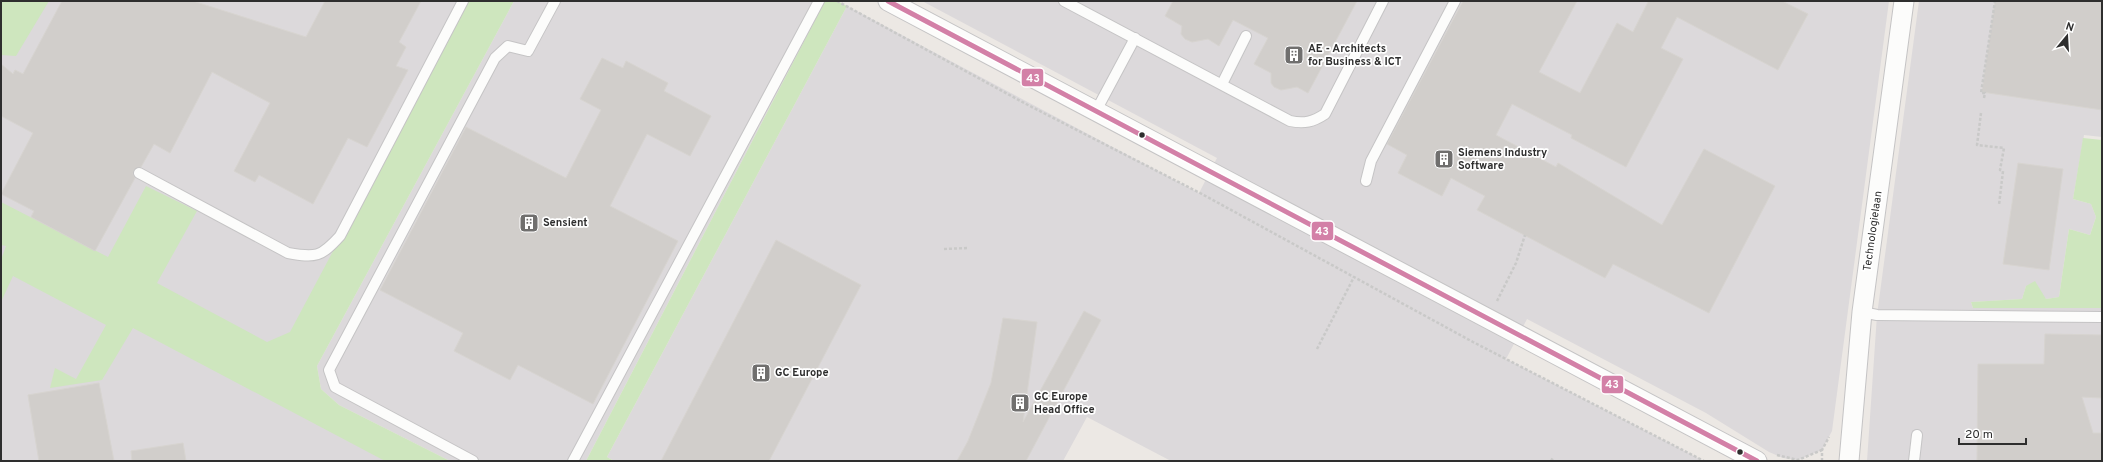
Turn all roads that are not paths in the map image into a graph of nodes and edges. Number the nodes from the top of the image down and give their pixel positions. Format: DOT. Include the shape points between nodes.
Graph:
graph roads {
  1 [pos="463,1"];
  2 [pos="555,1"];
  3 [pos="819,1"];
  4 [pos="888,1"];
  5 [pos="1064,1"];
  6 [pos="1383,1"];
  7 [pos="1456,1"];
  8 [pos="1904,1"];
  9 [pos="1246,36"];
  10 [pos="1135,38"];
  11 [pos="1222,84"];
  12 [pos="1096,111"];
  13 [pos="139,173"];
  14 [pos="1366,181"];
  15 [pos="1862,312"];
  16 [pos="2102,316"];
  17 [pos="1917,435"];
  18 [pos="473,461"];
  19 [pos="573,461"];
  20 [pos="1757,461"];
  21 [pos="1848,461"];
  22 [pos="1914,461"];
  1 -- 13 [label="lane" via="340,236 326,251 307,256 288,253"];
  2 -- 18 [label="lane" via="528,51 508,46 494,58 329,370 335,387"];
  3 -- 19 [label="lane"];
  4 -- 12 [label="street"];
  5 -- 10 [label="lane"];
  6 -- 11 [label="lane" via="1325,114 1316,120 1303,124 1290,120"];
  7 -- 14 [label="lane" via="1371,162"];
  8 -- 15 [label="street, Technologielaan"];
  9 -- 11 [label="lane"];
  10 -- 11 [label="lane"];
  10 -- 12 [label="lane"];
  12 -- 20 [label="street"];
  15 -- 16 [label="lane" via="1877,315"];
  15 -- 21 [label="street, Technologielaan"];
  17 -- 22 [label="lane"];
}
